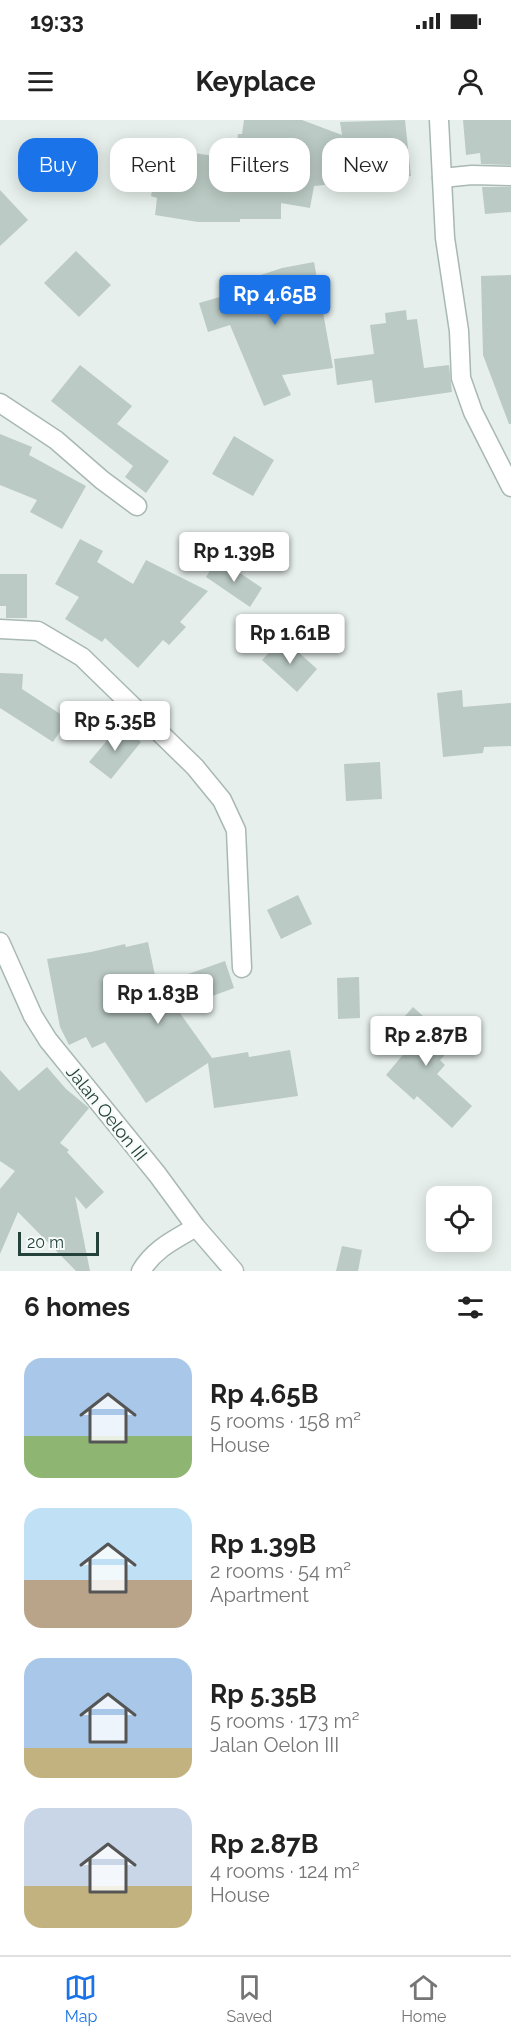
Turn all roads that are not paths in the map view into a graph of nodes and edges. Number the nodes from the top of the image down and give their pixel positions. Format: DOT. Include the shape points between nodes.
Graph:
graph roads {
  1 [pos="439,120"];
  2 [pos="511,176"];
  3 [pos="442,178"];
  4 [pos="0,403"];
  5 [pos="502,457"];
  6 [pos="511,487"];
  7 [pos="137,506"];
  8 [pos="0,629"];
  9 [pos="0,942"];
  10 [pos="242,968"];
  11 [pos="196,1227"];
  12 [pos="141,1271"];
  13 [pos="234,1271"];
  1 -- 3 [label="street"];
  2 -- 3 [label="street"];
  3 -- 5 [label="street" via="461,378 473,412"];
  4 -- 7 [label="street" via="56,440"];
  5 -- 6 [label="street"];
  8 -- 10 [label="street" via="38,631 82,657 195,767 222,800 236,830"];
  9 -- 11 [label="street, Jalan Oelon III" via="48,1040"];
  11 -- 12 [label="street" via="158,1249"];
  11 -- 13 [label="street, Jalan Oelon III"];
}
